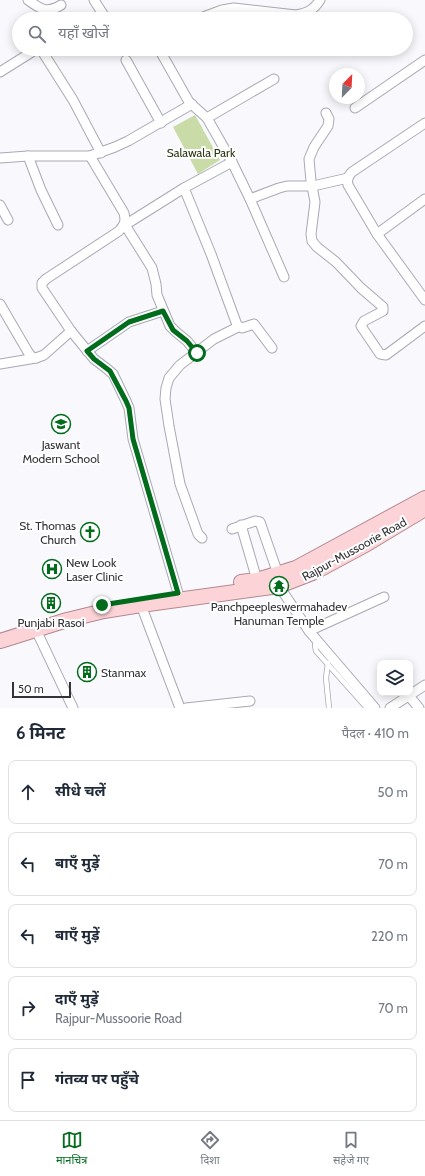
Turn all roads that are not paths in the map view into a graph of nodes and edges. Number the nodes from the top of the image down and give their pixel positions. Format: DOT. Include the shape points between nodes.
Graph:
graph roads {
  1 [pos="28,0"];
  2 [pos="94,0"];
  3 [pos="320,0"];
  4 [pos="61,5"];
  5 [pos="102,12"];
  6 [pos="217,12"];
  7 [pos="269,12"];
  8 [pos="309,12"];
  9 [pos="25,56"];
  10 [pos="45,56"];
  11 [pos="162,56"];
  12 [pos="126,60"];
  13 [pos="425,60"];
  14 [pos="0,72"];
  15 [pos="274,78"];
  16 [pos="192,104"];
  17 [pos="355,108"];
  18 [pos="326,113"];
  19 [pos="207,118"];
  20 [pos="161,123"];
  21 [pos="425,123"];
  22 [pos="101,153"];
  23 [pos="28,156"];
  24 [pos="90,156"];
  25 [pos="0,158"];
  26 [pos="232,162"];
  27 [pos="348,178"];
  28 [pos="313,186"];
  29 [pos="184,188"];
  30 [pos="250,199"];
  31 [pos="425,199"];
  32 [pos="0,204"];
  33 [pos="8,220"];
  34 [pos="58,225"];
  35 [pos="125,225"];
  36 [pos="377,234"];
  37 [pos="284,277"];
  38 [pos="423,294"];
  39 [pos="0,304"];
  40 [pos="163,311"];
  41 [pos="425,326"];
  42 [pos="238,327"];
  43 [pos="71,331"];
  44 [pos="272,348"];
  45 [pos="87,351"];
  46 [pos="197,353"];
  47 [pos="36,358"];
  48 [pos="0,364"];
  49 [pos="425,498"];
  50 [pos="425,509"];
  51 [pos="202,538"];
  52 [pos="257,580"];
  53 [pos="279,580"];
  54 [pos="178,593"];
  55 [pos="384,597"];
  56 [pos="141,605"];
  57 [pos="36,630"];
  58 [pos="309,630"];
  59 [pos="0,633"];
  60 [pos="316,639"];
  61 [pos="0,642"];
  62 [pos="328,663"];
  63 [pos="425,685"];
  64 [pos="413,693"];
  65 [pos="409,696"];
  66 [pos="250,701"];
  67 [pos="73,708"];
  68 [pos="180,708"];
  69 [pos="186,708"];
  70 [pos="329,708"];
  71 [pos="367,708"];
  72 [pos="375,708"];
  73 [pos="390,708"];
  74 [pos="419,708"];
  1 -- 4 [label="street" via="42,10 54,10"];
  2 -- 5 [label="street"];
  3 -- 8 [label="street"];
  6 -- 7 [label="street" via="234,8"];
  9 -- 14 [label="street"];
  10 -- 22 [label="street" via="73,100"];
  11 -- 16 [label="street"];
  12 -- 20 [label="street"];
  13 -- 17 [label="street"];
  15 -- 19 [label="street"];
  16 -- 19 [label="street"];
  16 -- 20 [label="street"];
  18 -- 28 [label="street" via="329,119 328,126 309,159"];
  19 -- 26 [label="street"];
  20 -- 22 [label="street"];
  21 -- 27 [label="street" via="352,172"];
  22 -- 24 [label="street"];
  23 -- 24 [label="street"];
  23 -- 25 [label="street"];
  23 -- 34 [label="street"];
  24 -- 35 [label="street" via="124,213"];
  26 -- 29 [label="street"];
  26 -- 30 [label="street"];
  27 -- 28 [label="street"];
  27 -- 36 [label="street" via="348,184"];
  28 -- 30 [label="street" via="288,186"];
  28 -- 41 [label="street" via="315,202 312,241 383,307 383,311 364,321 361,326 378,352 386,355"];
  29 -- 35 [label="street"];
  29 -- 42 [label="street"];
  30 -- 37 [label="street"];
  31 -- 36 [label="street"];
  32 -- 33 [label="street"];
  35 -- 40 [label="street" via="152,268"];
  35 -- 43 [label="street" via="42,283 42,288"];
  36 -- 38 [label="street"];
  39 -- 47 [label="street" via="28,352"];
  40 -- 45 [label="street" via="129,322"];
  40 -- 46 [label="street" via="173,330"];
  42 -- 44 [label="street" via="254,324"];
  42 -- 46 [label="street"];
  43 -- 45 [label="street"];
  43 -- 47 [label="street" via="44,356"];
  45 -- 54 [label="street" via="110,371 129,408 133,439"];
  46 -- 51 [label="street" via="180,365 169,378 165,399 180,484 198,534"];
  47 -- 48 [label="street"];
  49 -- 53 [label="main road, Rajpur-Mussoorie Road" via="296,568"];
  50 -- 53 [label="main road, Rajpur-Mussoorie Road" via="315,572"];
  52 -- 53 [label="main road, Rajpur-Mussoorie Road"];
  52 -- 53 [label="street" via="237,527 255,521 260,522"];
  52 -- 54 [label="main road, Rajpur-Mussoorie Road"];
  53 -- 56 [label="main road, Rajpur-Mussoorie Road"];
  53 -- 58 [label="street"];
  54 -- 59 [label="main road, Rajpur-Mussoorie Road" via="102,605 45,618"];
  55 -- 58 [label="street"];
  56 -- 57 [label="main road, Rajpur-Mussoorie Road" via="90,615"];
  56 -- 68 [label="street"];
  57 -- 61 [label="main road, Rajpur-Mussoorie Road"];
  57 -- 67 [label="street"];
  58 -- 60 [label="street"];
  60 -- 62 [label="lane" via="316,651"];
  60 -- 72 [label="street"];
  62 -- 70 [label="lane" via="326,678"];
  62 -- 71 [label="lane"];
  63 -- 64 [label="street"];
  65 -- 73 [label="street"];
  65 -- 74 [label="street"];
  66 -- 69 [label="street"];
}
